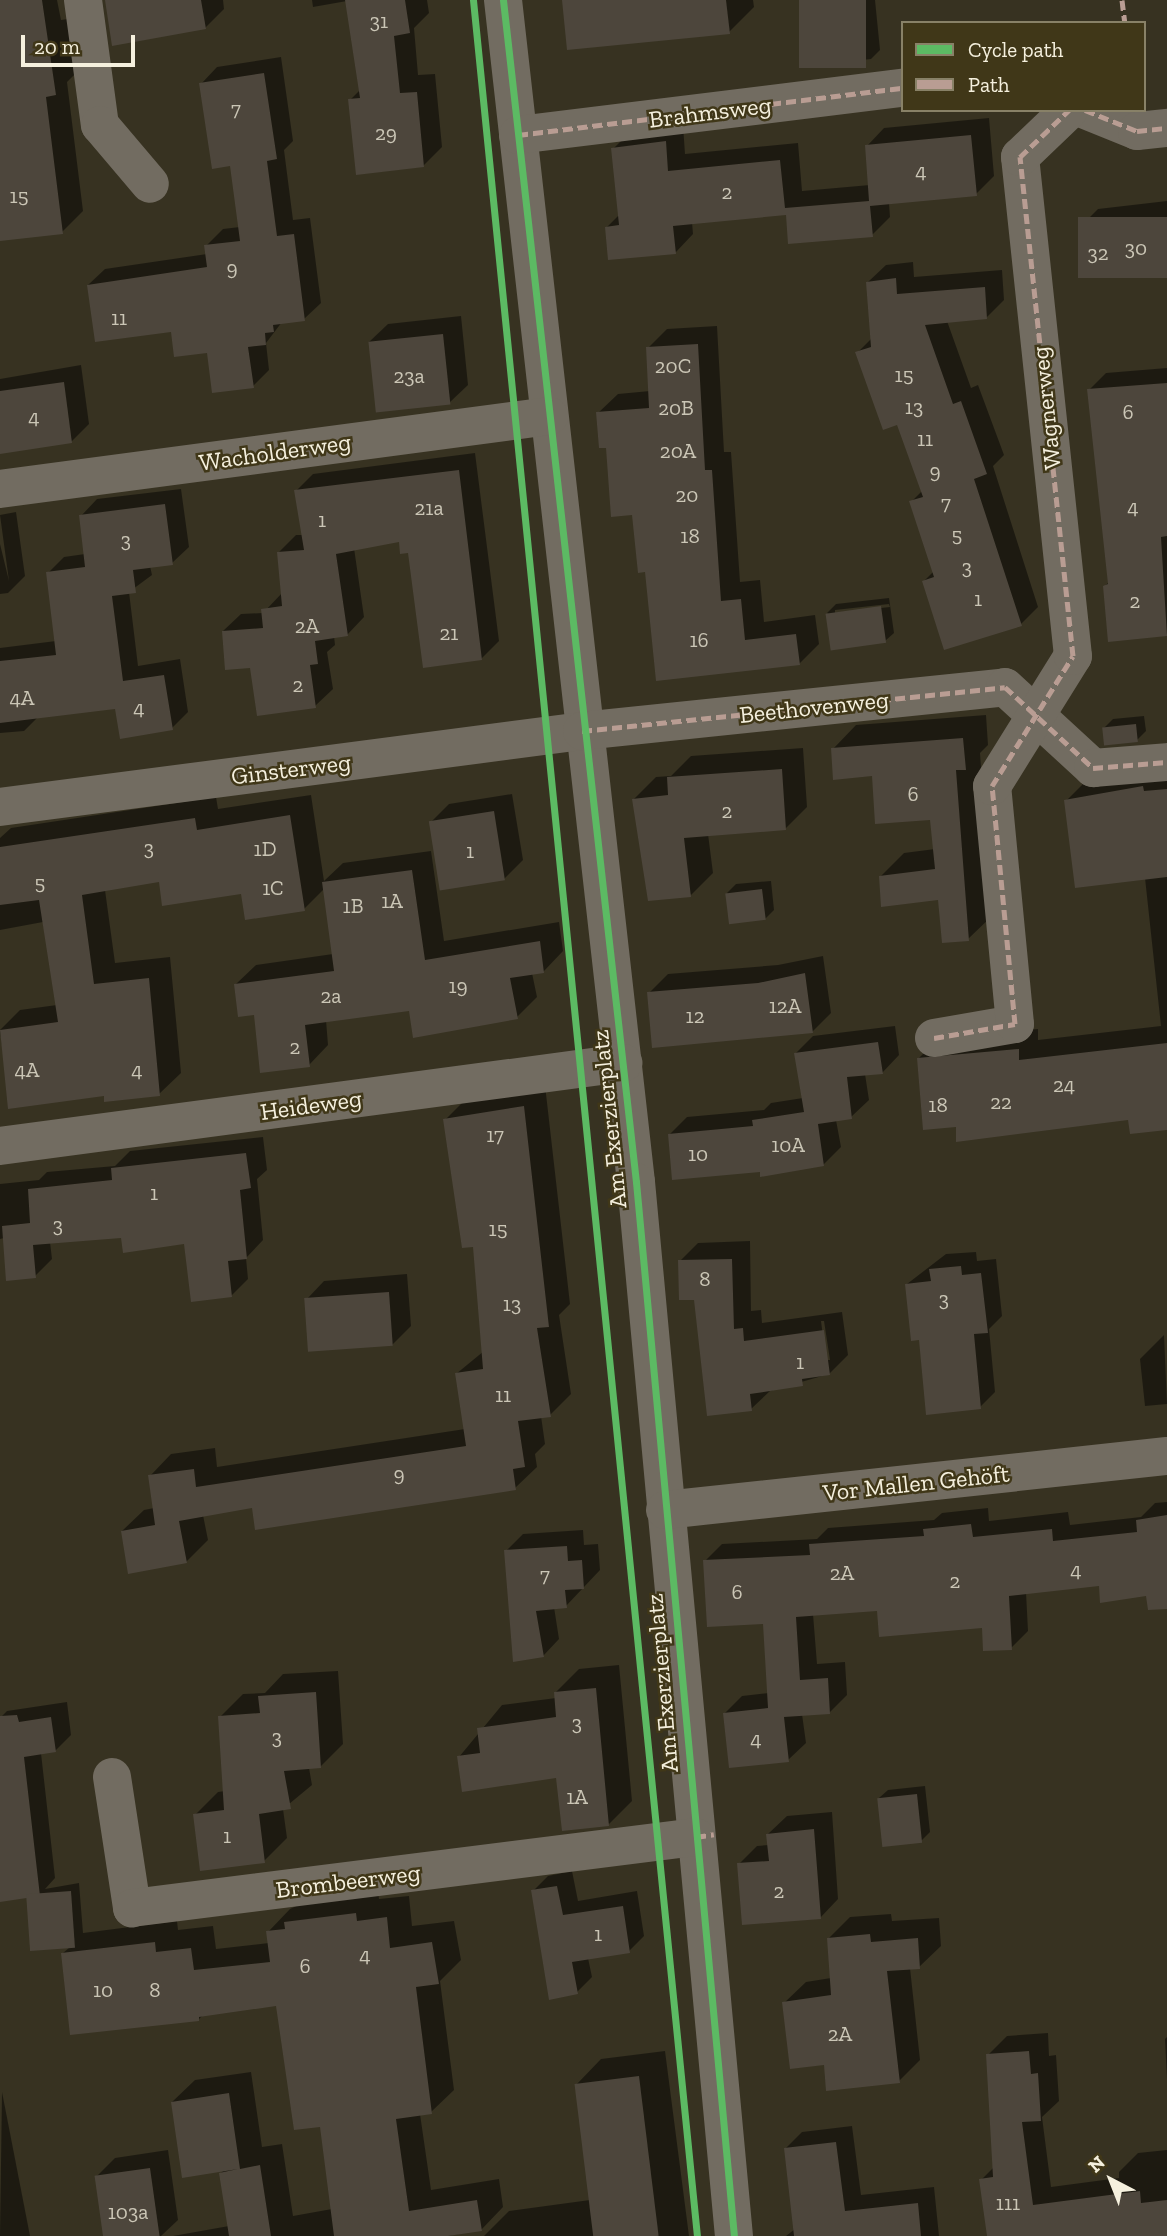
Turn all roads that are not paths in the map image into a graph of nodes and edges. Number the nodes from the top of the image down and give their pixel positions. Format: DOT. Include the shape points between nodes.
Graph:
graph roads {
  1 [pos="83,0"];
  2 [pos="503,0"];
  3 [pos="901,88"];
  4 [pos="1067,112"];
  5 [pos="1090,112"];
  6 [pos="1167,128"];
  7 [pos="518,135"];
  8 [pos="150,184"];
  9 [pos="549,416"];
  10 [pos="0,489"];
  11 [pos="1036,716"];
  12 [pos="582,730"];
  13 [pos="1167,762"];
  14 [pos="0,807"];
  15 [pos="934,1038"];
  16 [pos="622,1063"];
  17 [pos="0,1146"];
  18 [pos="1167,1456"];
  19 [pos="665,1510"];
  20 [pos="112,1777"];
  21 [pos="696,1837"];
  22 [pos="734,2236"];
  1 -- 8 [label="street" via="100,125"];
  2 -- 7 [label="street, Am Exerzierplatz"];
  3 -- 7 [label="street, Brahmsweg"];
  4 -- 11 [label="street, Wagnerweg" via="1020,157 1073,656"];
  5 -- 6 [label="street" via="1137,131"];
  7 -- 9 [label="street, Am Exerzierplatz"];
  9 -- 10 [label="street, Wacholderweg"];
  9 -- 12 [label="street, Am Exerzierplatz"];
  11 -- 12 [label="street, Beethovenweg" via="1005,687"];
  11 -- 13 [label="street, Beethovenweg" via="1093,768"];
  11 -- 15 [label="street" via="992,786 1015,1024"];
  12 -- 14 [label="street, Ginsterweg"];
  12 -- 16 [label="street, Am Exerzierplatz"];
  16 -- 17 [label="street, Heideweg"];
  16 -- 19 [label="street, Am Exerzierplatz"];
  18 -- 19 [label="street, Vor Mallen Gehöft"];
  19 -- 21 [label="street, Am Exerzierplatz"];
  20 -- 21 [label="street, Brombeerweg" via="132,1908"];
  21 -- 22 [label="street, Am Exerzierplatz"];
}
